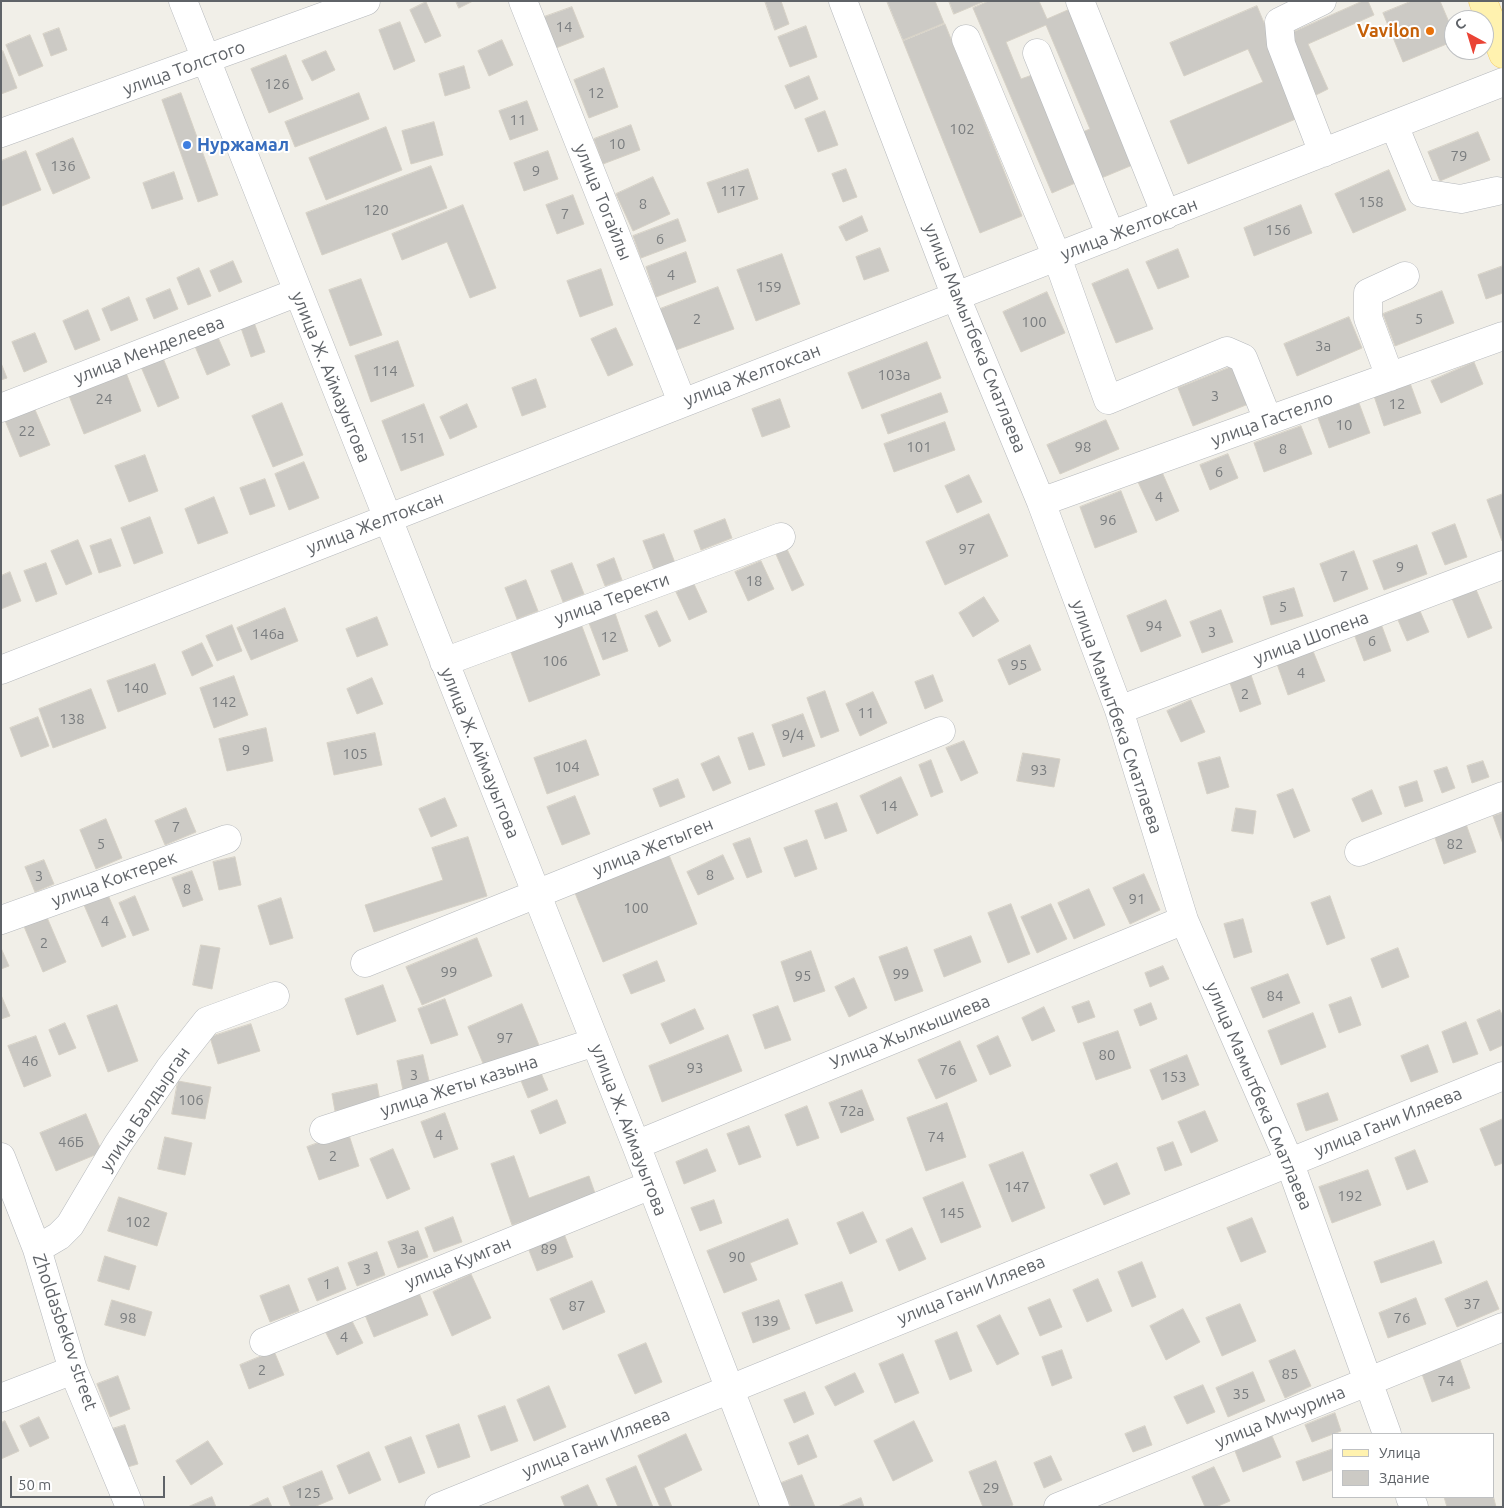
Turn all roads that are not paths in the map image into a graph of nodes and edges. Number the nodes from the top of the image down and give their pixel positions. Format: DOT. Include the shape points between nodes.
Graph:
graph roads {
  1 [pos="183,1"];
  2 [pos="366,1"];
  3 [pos="523,1"];
  4 [pos="843,1"];
  5 [pos="1080,1"];
  6 [pos="1322,1"];
  7 [pos="1483,1"];
  8 [pos="966,39"];
  9 [pos="1037,53"];
  10 [pos="1503,54"];
  11 [pos="206,60"];
  12 [pos="1503,82"];
  13 [pos="1394,125"];
  14 [pos="1,133"];
  15 [pos="1323,153"];
  16 [pos="1497,191"];
  17 [pos="1166,215"];
  18 [pos="1111,236"];
  19 [pos="1057,257"];
  20 [pos="1405,276"];
  21 [pos="298,292"];
  22 [pos="956,297"];
  23 [pos="1503,336"];
  24 [pos="1390,377"];
  25 [pos="682,402"];
  26 [pos="1,408"];
  27 [pos="1268,420"];
  28 [pos="1041,502"];
  29 [pos="387,518"];
  30 [pos="781,537"];
  31 [pos="1503,565"];
  32 [pos="444,662"];
  33 [pos="1,670"];
  34 [pos="1119,710"];
  35 [pos="941,731"];
  36 [pos="1503,796"];
  37 [pos="228,839"];
  38 [pos="1359,852"];
  39 [pos="536,894"];
  40 [pos="1,920"];
  41 [pos="1184,920"];
  42 [pos="365,963"];
  43 [pos="275,996"];
  44 [pos="595,1042"];
  45 [pos="1503,1076"];
  46 [pos="324,1130"];
  47 [pos="636,1145"];
  48 [pos="1,1157"];
  49 [pos="1289,1161"];
  50 [pos="651,1184"];
  51 [pos="37,1249"];
  52 [pos="1503,1327"];
  53 [pos="264,1342"];
  54 [pos="73,1370"];
  55 [pos="1367,1382"];
  56 [pos="729,1388"];
  57 [pos="1,1398"];
  58 [pos="1386,1433"];
  59 [pos="130,1507"];
  60 [pos="440,1507"];
  61 [pos="775,1507"];
  62 [pos="1058,1507"];
  1 -- 11 [label="street, улица Ж. Аймауытова"];
  2 -- 11 [label="street, улица Толстого"];
  3 -- 25 [label="street, улица Тогайлы"];
  4 -- 22 [label="street, улица Мамытбека Сматлаева"];
  5 -- 17 [label="street"];
  6 -- 15 [label="street" via="1279,22 1281,44"];
  7 -- 10 [label="main road"];
  8 -- 19 [label="street"];
  9 -- 18 [label="street"];
  11 -- 14 [label="street, улица Толстого"];
  11 -- 21 [label="street, улица Ж. Аймауытова"];
  12 -- 13 [label="street, улица Желтоксан"];
  13 -- 15 [label="street, улица Желтоксан"];
  13 -- 16 [label="street" via="1422,194 1461,199"];
  15 -- 17 [label="street, улица Желтоксан"];
  17 -- 18 [label="street, улица Желтоксан"];
  18 -- 19 [label="street, улица Желтоксан"];
  19 -- 22 [label="street, улица Желтоксан"];
  19 -- 27 [label="street" via="1108,400 1227,351 1243,358"];
  20 -- 24 [label="street" via="1368,293 1368,318"];
  21 -- 26 [label="street, улица Менделеева"];
  21 -- 29 [label="street, улица Ж. Аймауытова"];
  22 -- 25 [label="street, улица Желтоксан"];
  22 -- 28 [label="street, улица Мамытбека Сматлаева"];
  23 -- 24 [label="street, улица Гастелло"];
  24 -- 27 [label="street, улица Гастелло"];
  25 -- 29 [label="street, улица Желтоксан"];
  27 -- 28 [label="street, улица Гастелло"];
  28 -- 34 [label="street, улица Мамытбека Сматлаева"];
  29 -- 32 [label="street, улица Ж. Аймауытова"];
  29 -- 33 [label="street, улица Желтоксан"];
  30 -- 32 [label="street, улица Теректи"];
  31 -- 34 [label="street, улица Шопена"];
  32 -- 39 [label="street, улица Ж. Аймауытова"];
  34 -- 41 [label="street, улица Мамытбека Сматлаева"];
  35 -- 39 [label="street, улица Жетыген"];
  36 -- 38 [label="street"];
  37 -- 40 [label="street, улица Коктерек"];
  39 -- 42 [label="street, улица Жетыген"];
  39 -- 44 [label="street, улица Ж. Аймауытова"];
  41 -- 47 [label="street, Улица Жылкышиева"];
  41 -- 49 [label="street, улица Мамытбека Сматлаева"];
  43 -- 51 [label="street, улица Балдырган" via="207,1021 118,1144 70,1225"];
  44 -- 46 [label="street, улица Жеты казына"];
  44 -- 47 [label="street, улица Ж. Аймауытова"];
  45 -- 49 [label="street, улица Гани Иляева"];
  47 -- 50 [label="street, улица Ж. Аймауытова"];
  48 -- 51 [label="street, Zholdasbekov street"];
  49 -- 55 [label="street, улица Мамытбека Сматлаева"];
  49 -- 56 [label="street, улица Гани Иляева"];
  50 -- 53 [label="street, улица Кумган"];
  50 -- 56 [label="street, улица Ж. Аймауытова"];
  51 -- 54 [label="street, Zholdasbekov street"];
  52 -- 55 [label="street, улица Мичурина"];
  54 -- 57 [label="street"];
  54 -- 59 [label="street, Zholdasbekov street"];
  55 -- 58 [label="street, улица Мамытбека Сматлаева"];
  55 -- 62 [label="street, улица Мичурина"];
  56 -- 60 [label="street, улица Гани Иляева"];
  56 -- 61 [label="street, улица Ж. Аймауытова"];
}
